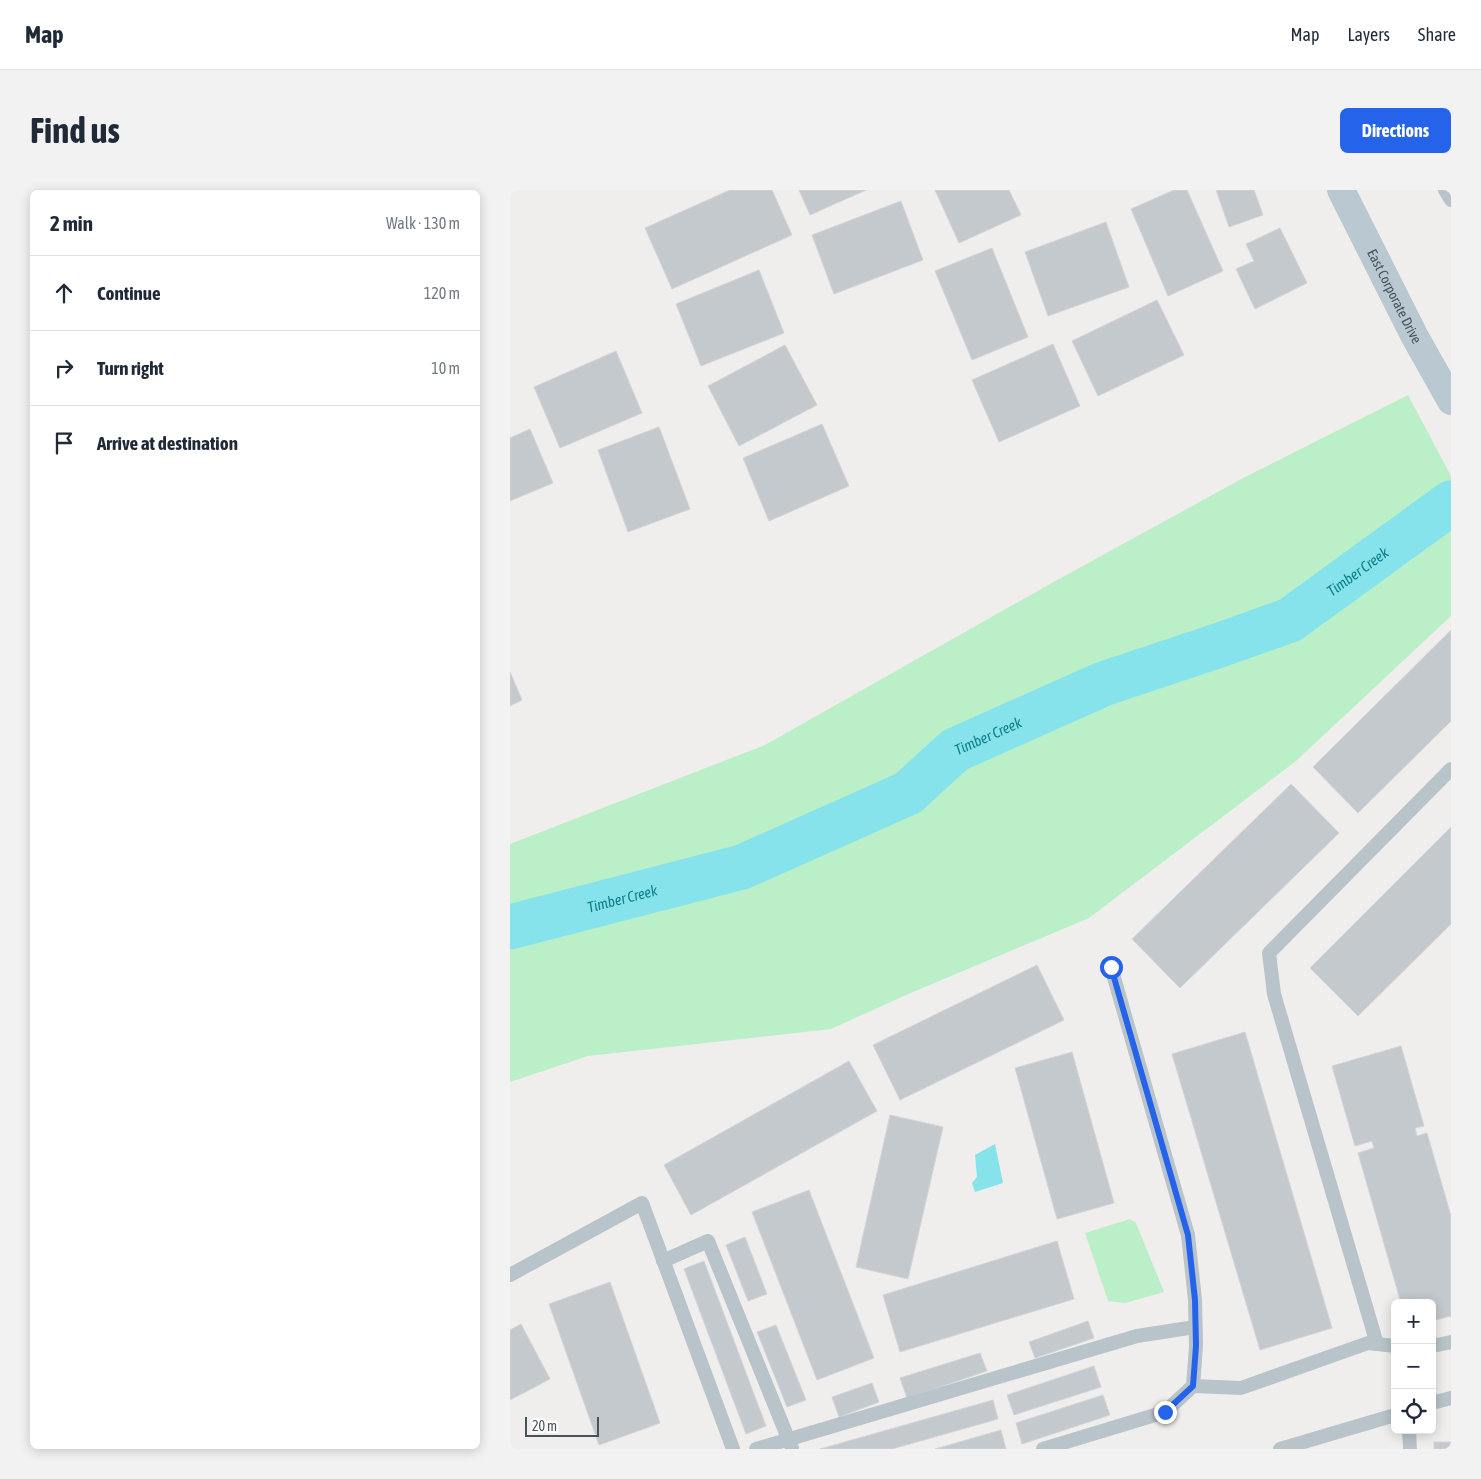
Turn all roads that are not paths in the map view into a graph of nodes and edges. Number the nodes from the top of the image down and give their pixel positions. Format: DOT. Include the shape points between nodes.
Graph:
graph roads {
  1 [pos="1341,190"];
  2 [pos="1445,190"];
  3 [pos="1451,200"];
  4 [pos="1451,401"];
  5 [pos="1451,769"];
  6 [pos="1111,967"];
  7 [pos="664,1261"];
  8 [pos="510,1275"];
  9 [pos="1195,1327"];
  10 [pos="1451,1342"];
  11 [pos="1377,1344"];
  12 [pos="1436,1345"];
  13 [pos="1391,1346"];
  14 [pos="1193,1386"];
  15 [pos="1451,1398"];
  16 [pos="1436,1402"];
  17 [pos="1391,1416"];
  18 [pos="1328,1434"];
  19 [pos="1409,1434"];
  20 [pos="790,1445"];
  21 [pos="733,1449"];
  22 [pos="756,1449"];
  23 [pos="1043,1449"];
  24 [pos="1280,1449"];
  25 [pos="1330,1449"];
  26 [pos="1410,1449"];
  1 -- 4 [label="main road, East Corporate Drive"];
  2 -- 3 [label="lane"];
  5 -- 11 [label="lane" via="1269,953 1274,994"];
  6 -- 9 [label="lane" via="1188,1235"];
  7 -- 8 [label="lane" via="642,1203"];
  7 -- 20 [label="lane" via="708,1242"];
  7 -- 21 [label="lane"];
  9 -- 14 [label="lane"];
  9 -- 20 [label="lane" via="1137,1336"];
  10 -- 12 [label="lane"];
  11 -- 13 [label="lane"];
  11 -- 14 [label="lane" via="1368,1344 1241,1388"];
  14 -- 23 [label="lane" via="1165,1412"];
  15 -- 16 [label="lane"];
  17 -- 18 [label="lane"];
  18 -- 24 [label="lane"];
  18 -- 25 [label="lane"];
  19 -- 26 [label="lane"];
  20 -- 22 [label="lane"];
}
